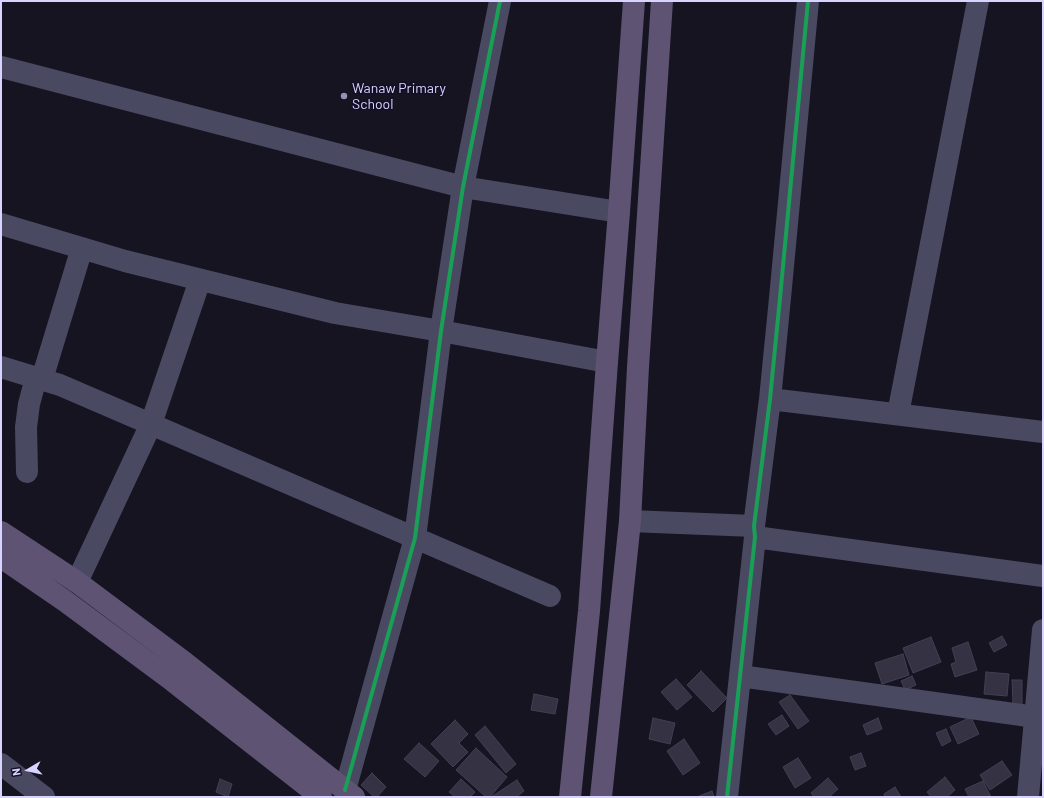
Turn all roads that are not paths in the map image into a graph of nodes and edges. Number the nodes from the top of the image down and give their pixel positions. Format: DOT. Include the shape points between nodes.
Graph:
graph roads {
  1 [pos="500,1"];
  2 [pos="634,1"];
  3 [pos="662,1"];
  4 [pos="808,1"];
  5 [pos="978,1"];
  6 [pos="1,67"];
  7 [pos="463,186"];
  8 [pos="619,212"];
  9 [pos="1,224"];
  10 [pos="82,248"];
  11 [pos="200,280"];
  12 [pos="441,331"];
  13 [pos="607,362"];
  14 [pos="1,367"];
  15 [pos="39,379"];
  16 [pos="770,399"];
  17 [pos="898,414"];
  18 [pos="151,424"];
  19 [pos="1043,432"];
  20 [pos="27,472"];
  21 [pos="630,522"];
  22 [pos="754,531"];
  23 [pos="1,532"];
  24 [pos="415,538"];
  25 [pos="1,557"];
  26 [pos="1043,576"];
  27 [pos="77,582"];
  28 [pos="550,596"];
  29 [pos="1043,630"];
  30 [pos="740,676"];
  31 [pos="1039,717"];
  32 [pos="1,764"];
  33 [pos="349,793"];
  34 [pos="44,797"];
  35 [pos="321,797"];
  36 [pos="570,797"];
  37 [pos="601,797"];
  38 [pos="727,797"];
  39 [pos="1028,797"];
  1 -- 7 [label="street"];
  2 -- 8 [label="main road"];
  3 -- 21 [label="main road"];
  4 -- 16 [label="street"];
  5 -- 17 [label="street"];
  6 -- 7 [label="street"];
  7 -- 8 [label="street"];
  7 -- 12 [label="street"];
  8 -- 13 [label="main road"];
  9 -- 10 [label="street"];
  10 -- 11 [label="street"];
  10 -- 15 [label="street"];
  11 -- 12 [label="street" via="335,313"];
  11 -- 18 [label="street"];
  12 -- 13 [label="street"];
  12 -- 24 [label="street"];
  13 -- 36 [label="main road" via="589,611"];
  14 -- 15 [label="street"];
  15 -- 18 [label="street" via="60,385"];
  15 -- 20 [label="street" via="29,404 26,427"];
  16 -- 17 [label="street"];
  16 -- 22 [label="street"];
  17 -- 19 [label="street"];
  18 -- 24 [label="street"];
  18 -- 27 [label="street"];
  21 -- 22 [label="street"];
  21 -- 37 [label="main road"];
  22 -- 26 [label="street"];
  22 -- 30 [label="street"];
  23 -- 27 [label="main road"];
  24 -- 28 [label="street"];
  24 -- 33 [label="street"];
  25 -- 35 [label="main road" via="172,681"];
  27 -- 33 [label="main road" via="184,662"];
  29 -- 31 [label="street"];
  30 -- 31 [label="street"];
  30 -- 38 [label="street"];
  31 -- 39 [label="street"];
  32 -- 34 [label="street"];
}
